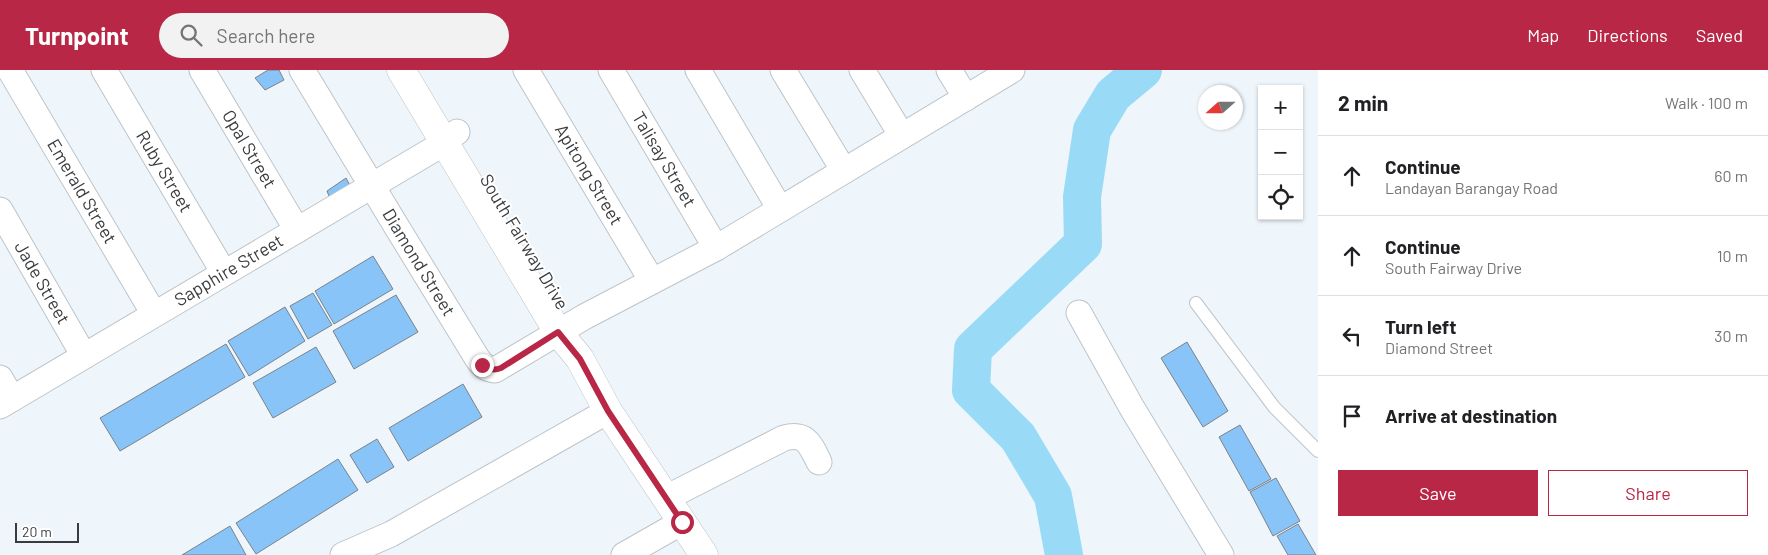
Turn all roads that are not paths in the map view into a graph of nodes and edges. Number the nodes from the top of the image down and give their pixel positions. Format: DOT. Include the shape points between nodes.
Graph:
graph roads {
  1 [pos="10,70"];
  2 [pos="104,70"];
  3 [pos="202,70"];
  4 [pos="302,70"];
  5 [pos="401,70"];
  6 [pos="420,70"];
  7 [pos="526,70"];
  8 [pos="611,70"];
  9 [pos="698,70"];
  10 [pos="783,70"];
  11 [pos="862,70"];
  12 [pos="949,70"];
  13 [pos="1012,70"];
  14 [pos="966,98"];
  15 [pos="902,136"];
  16 [pos="451,137"];
  17 [pos="844,171"];
  18 [pos="372,185"];
  19 [pos="780,209"];
  20 [pos="0,210"];
  21 [pos="297,230"];
  22 [pos="716,248"];
  23 [pos="224,273"];
  24 [pos="652,282"];
  25 [pos="1196,303"];
  26 [pos="1079,313"];
  27 [pos="154,314"];
  28 [pos="565,328"];
  29 [pos="84,356"];
  30 [pos="4,394"];
  31 [pos="608,411"];
  32 [pos="1318,451"];
  33 [pos="819,462"];
  34 [pos="666,498"];
  35 [pos="682,522"];
  36 [pos="343,555"];
  37 [pos="624,555"];
  38 [pos="704,555"];
  39 [pos="1221,555"];
  1 -- 27 [label="street, Emerald Street"];
  2 -- 23 [label="street, Ruby Street"];
  3 -- 21 [label="street, Opal Street"];
  4 -- 18 [label="street, Diamond Street"];
  5 -- 16 [label="street, South Fairway Drive"];
  6 -- 16 [label="street, South Fairway Drive"];
  7 -- 24 [label="street, Apitong Street"];
  8 -- 22 [label="street, Talisay Street"];
  9 -- 19 [label="street"];
  10 -- 17 [label="street"];
  11 -- 15 [label="street"];
  12 -- 14 [label="street"];
  13 -- 14 [label="street, Diamond Street"];
  14 -- 15 [label="street, Diamond Street"];
  15 -- 17 [label="street, Diamond Street"];
  16 -- 18 [label="street, Sapphire Street"];
  16 -- 28 [label="street, South Fairway Drive"];
  17 -- 19 [label="street, Diamond Street"];
  18 -- 21 [label="street, Sapphire Street"];
  18 -- 28 [label="street, Diamond Street" via="482,365 489,369 501,368"];
  19 -- 22 [label="street, Diamond Street"];
  20 -- 29 [label="street, Jade Street"];
  21 -- 23 [label="street, Sapphire Street"];
  22 -- 24 [label="street, Diamond Street"];
  23 -- 27 [label="street, Sapphire Street"];
  24 -- 28 [label="street, Diamond Street"];
  25 -- 32 [label="lane" via="1274,407"];
  26 -- 39 [label="street"];
  27 -- 29 [label="street, Sapphire Street"];
  28 -- 31 [label="street, South Fairway Drive"];
  29 -- 30 [label="street, Sapphire Street"];
  31 -- 34 [label="street, South Fairway Drive"];
  31 -- 36 [label="street" via="392,534"];
  33 -- 34 [label="street" via="810,444 794,435"];
  34 -- 35 [label="street, South Fairway Drive"];
  35 -- 37 [label="street"];
  35 -- 38 [label="street, South Fairway Drive"];
}
